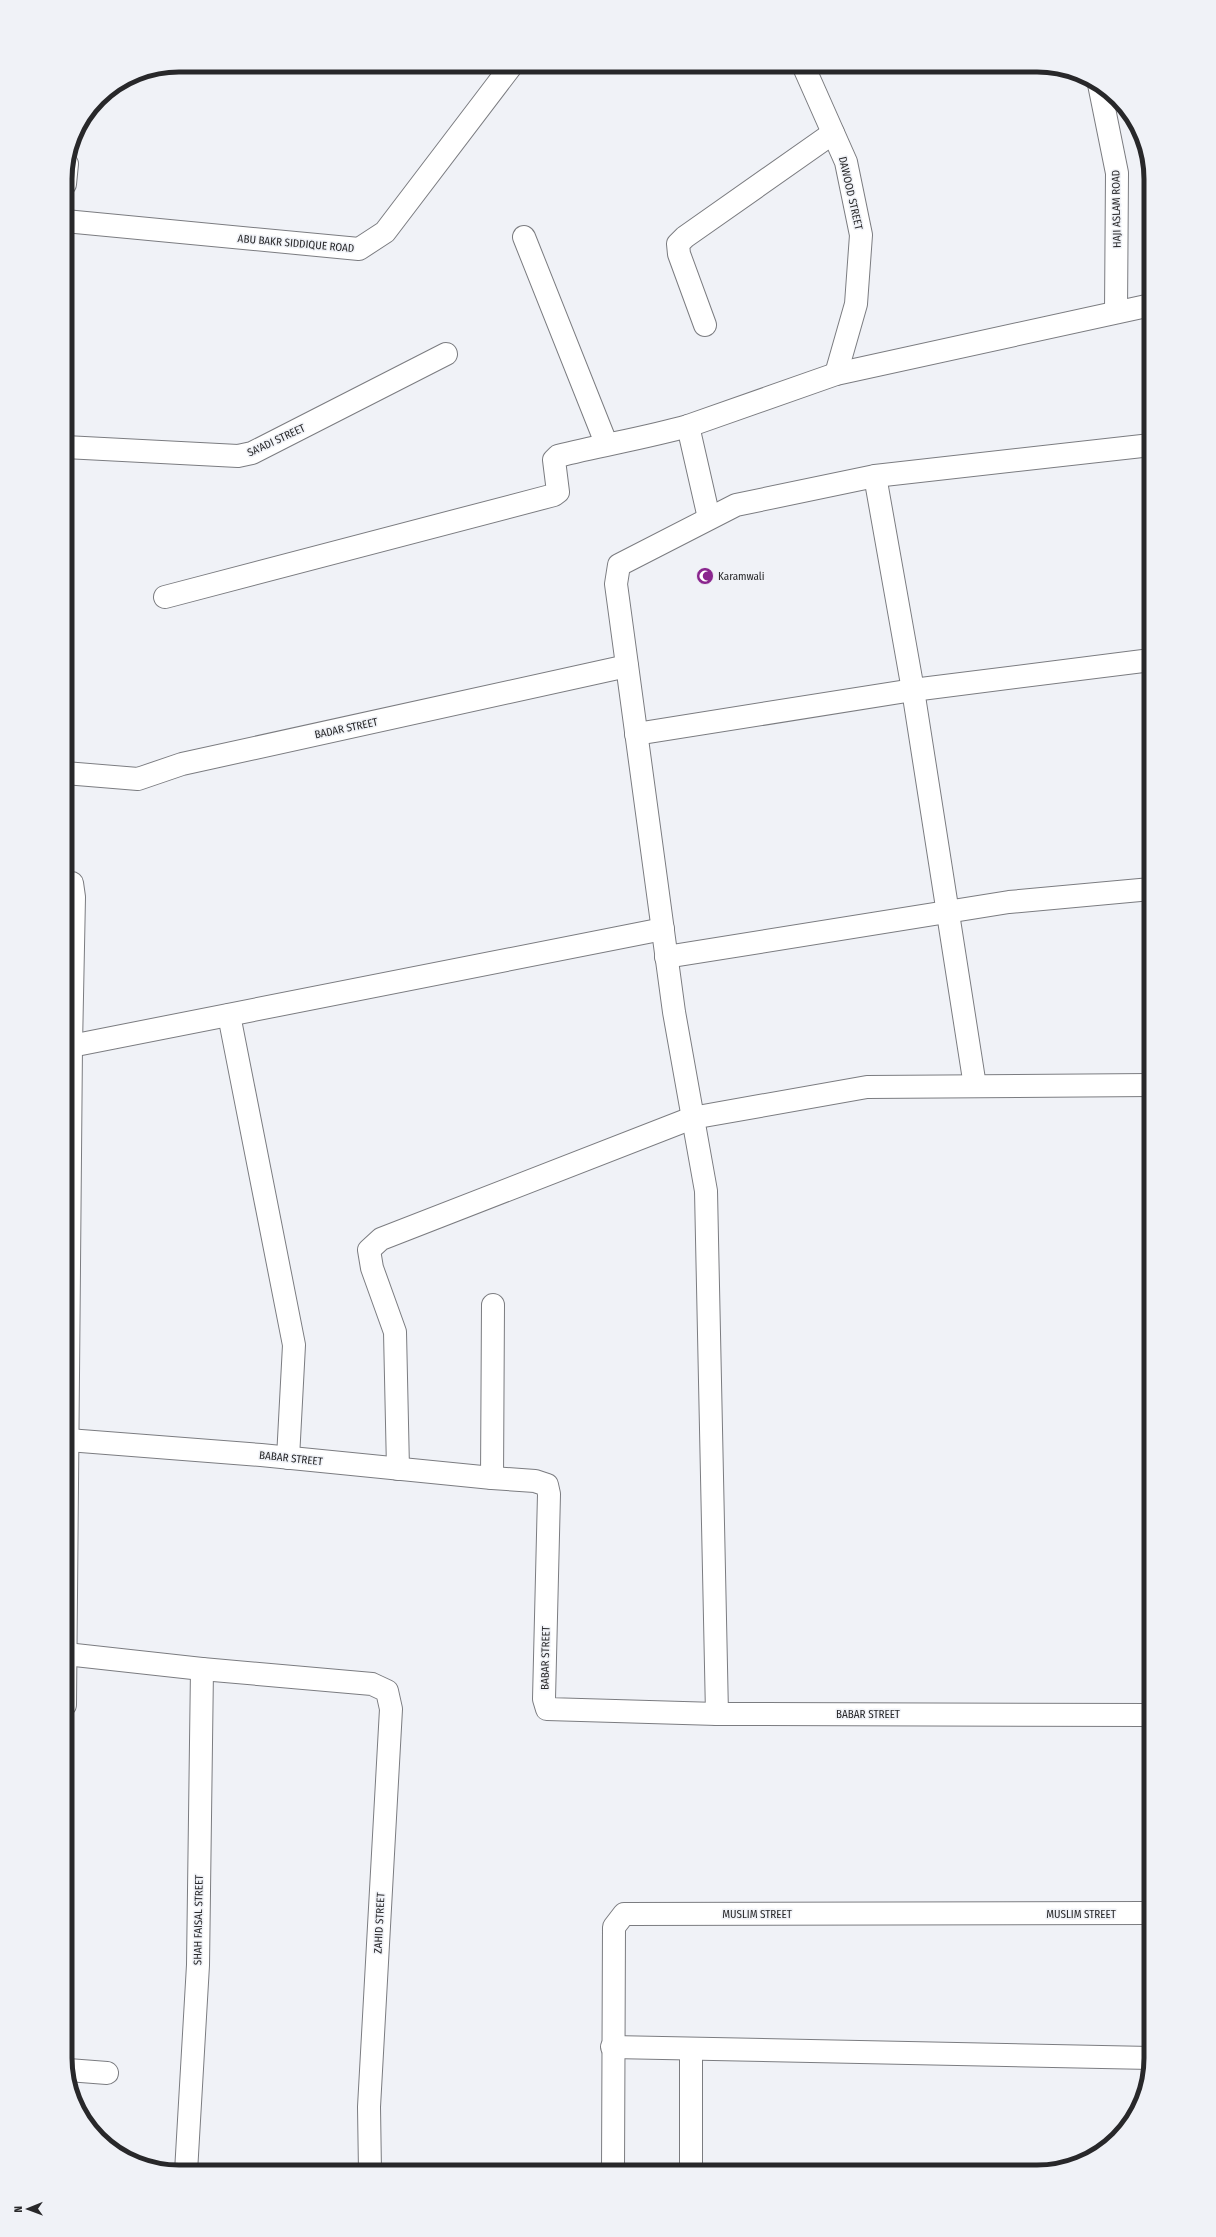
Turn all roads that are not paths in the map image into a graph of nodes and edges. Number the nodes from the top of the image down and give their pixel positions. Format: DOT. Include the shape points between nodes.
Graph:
graph roads {
  1 [pos="507,72"];
  2 [pos="806,72"];
  3 [pos="1101,94"];
  4 [pos="833,132"];
  5 [pos="72,222"];
  6 [pos="524,237"];
  7 [pos="1144,306"];
  8 [pos="1116,312"];
  9 [pos="704,325"];
  10 [pos="446,354"];
  11 [pos="836,374"];
  12 [pos="688,426"];
  13 [pos="606,443"];
  14 [pos="1144,446"];
  15 [pos="72,447"];
  16 [pos="875,476"];
  17 [pos="709,518"];
  18 [pos="165,597"];
  19 [pos="1144,661"];
  20 [pos="627,666"];
  21 [pos="913,690"];
  22 [pos="636,734"];
  23 [pos="72,774"];
  24 [pos="72,883"];
  25 [pos="1144,890"];
  26 [pos="946,912"];
  27 [pos="663,929"];
  28 [pos="666,957"];
  29 [pos="72,996"];
  30 [pos="229,1015"];
  31 [pos="72,1046"];
  32 [pos="1144,1085"];
  33 [pos="975,1086"];
  34 [pos="692,1118"];
  35 [pos="494,1305"];
  36 [pos="72,1440"];
  37 [pos="288,1458"];
  38 [pos="398,1469"];
  39 [pos="492,1478"];
  40 [pos="72,1655"];
  41 [pos="202,1669"];
  42 [pos="717,1714"];
  43 [pos="1144,1715"];
  44 [pos="1144,1913"];
  45 [pos="612,2048"];
  46 [pos="691,2049"];
  47 [pos="1144,2058"];
  48 [pos="73,2070"];
  49 [pos="107,2073"];
  50 [pos="186,2165"];
  51 [pos="370,2165"];
  52 [pos="613,2165"];
  53 [pos="691,2165"];
  1 -- 5 [label="street, ABU BAKR SIDDIQUE ROAD" via="385,232 359,249"];
  2 -- 4 [label="street, DAWOOD STREET"];
  3 -- 8 [label="street, HAJI ASLAM ROAD" via="1117,173"];
  4 -- 9 [label="street" via="678,244 679,254"];
  4 -- 11 [label="street, DAWOOD STREET" via="846,162 861,235 856,304"];
  6 -- 13 [label="street"];
  7 -- 8 [label="street"];
  8 -- 11 [label="street"];
  10 -- 15 [label="street, SA'ADI STREET" via="252,454 238,456"];
  11 -- 12 [label="street"];
  12 -- 13 [label="street" via="648,437"];
  12 -- 17 [label="street"];
  13 -- 18 [label="street" via="558,456 554,460 558,492 554,495"];
  14 -- 16 [label="street"];
  16 -- 17 [label="street" via="736,505"];
  16 -- 21 [label="street"];
  17 -- 20 [label="street" via="619,565 616,584"];
  19 -- 21 [label="street"];
  20 -- 22 [label="street"];
  20 -- 23 [label="street, BADAR STREET" via="182,764 138,779"];
  21 -- 22 [label="street"];
  21 -- 26 [label="street"];
  22 -- 27 [label="street"];
  24 -- 29 [label="street" via="74,897"];
  25 -- 26 [label="street" via="1008,902"];
  26 -- 28 [label="street"];
  26 -- 33 [label="street"];
  27 -- 28 [label="street"];
  27 -- 30 [label="street"];
  28 -- 34 [label="street"];
  30 -- 31 [label="street"];
  30 -- 37 [label="street" via="294,1345"];
  32 -- 33 [label="street"];
  33 -- 34 [label="street" via="867,1088"];
  34 -- 38 [label="street" via="380,1239 369,1250 372,1268 395,1332"];
  34 -- 42 [label="street" via="706,1191"];
  35 -- 39 [label="street"];
  36 -- 37 [label="street, BABAR STREET"];
  37 -- 38 [label="street, BABAR STREET"];
  38 -- 39 [label="street, BABAR STREET"];
  39 -- 42 [label="street, BABAR STREET" via="535,1480 547,1485 549,1494 544,1699 547,1709"];
  40 -- 41 [label="street"];
  41 -- 50 [label="street, SHAH FAISAL STREET" via="198,1965"];
  41 -- 51 [label="street, ZAHID STREET" via="372,1684 387,1691 391,1708 369,2108"];
  42 -- 43 [label="street, BABAR STREET"];
  44 -- 45 [label="street, MUSLIM STREET" via="624,1914 614,1927"];
  45 -- 46 [label="street"];
  45 -- 52 [label="street, MUSLIM STREET"];
  46 -- 47 [label="street"];
  46 -- 53 [label="street"];
  48 -- 49 [label="street"];
}
